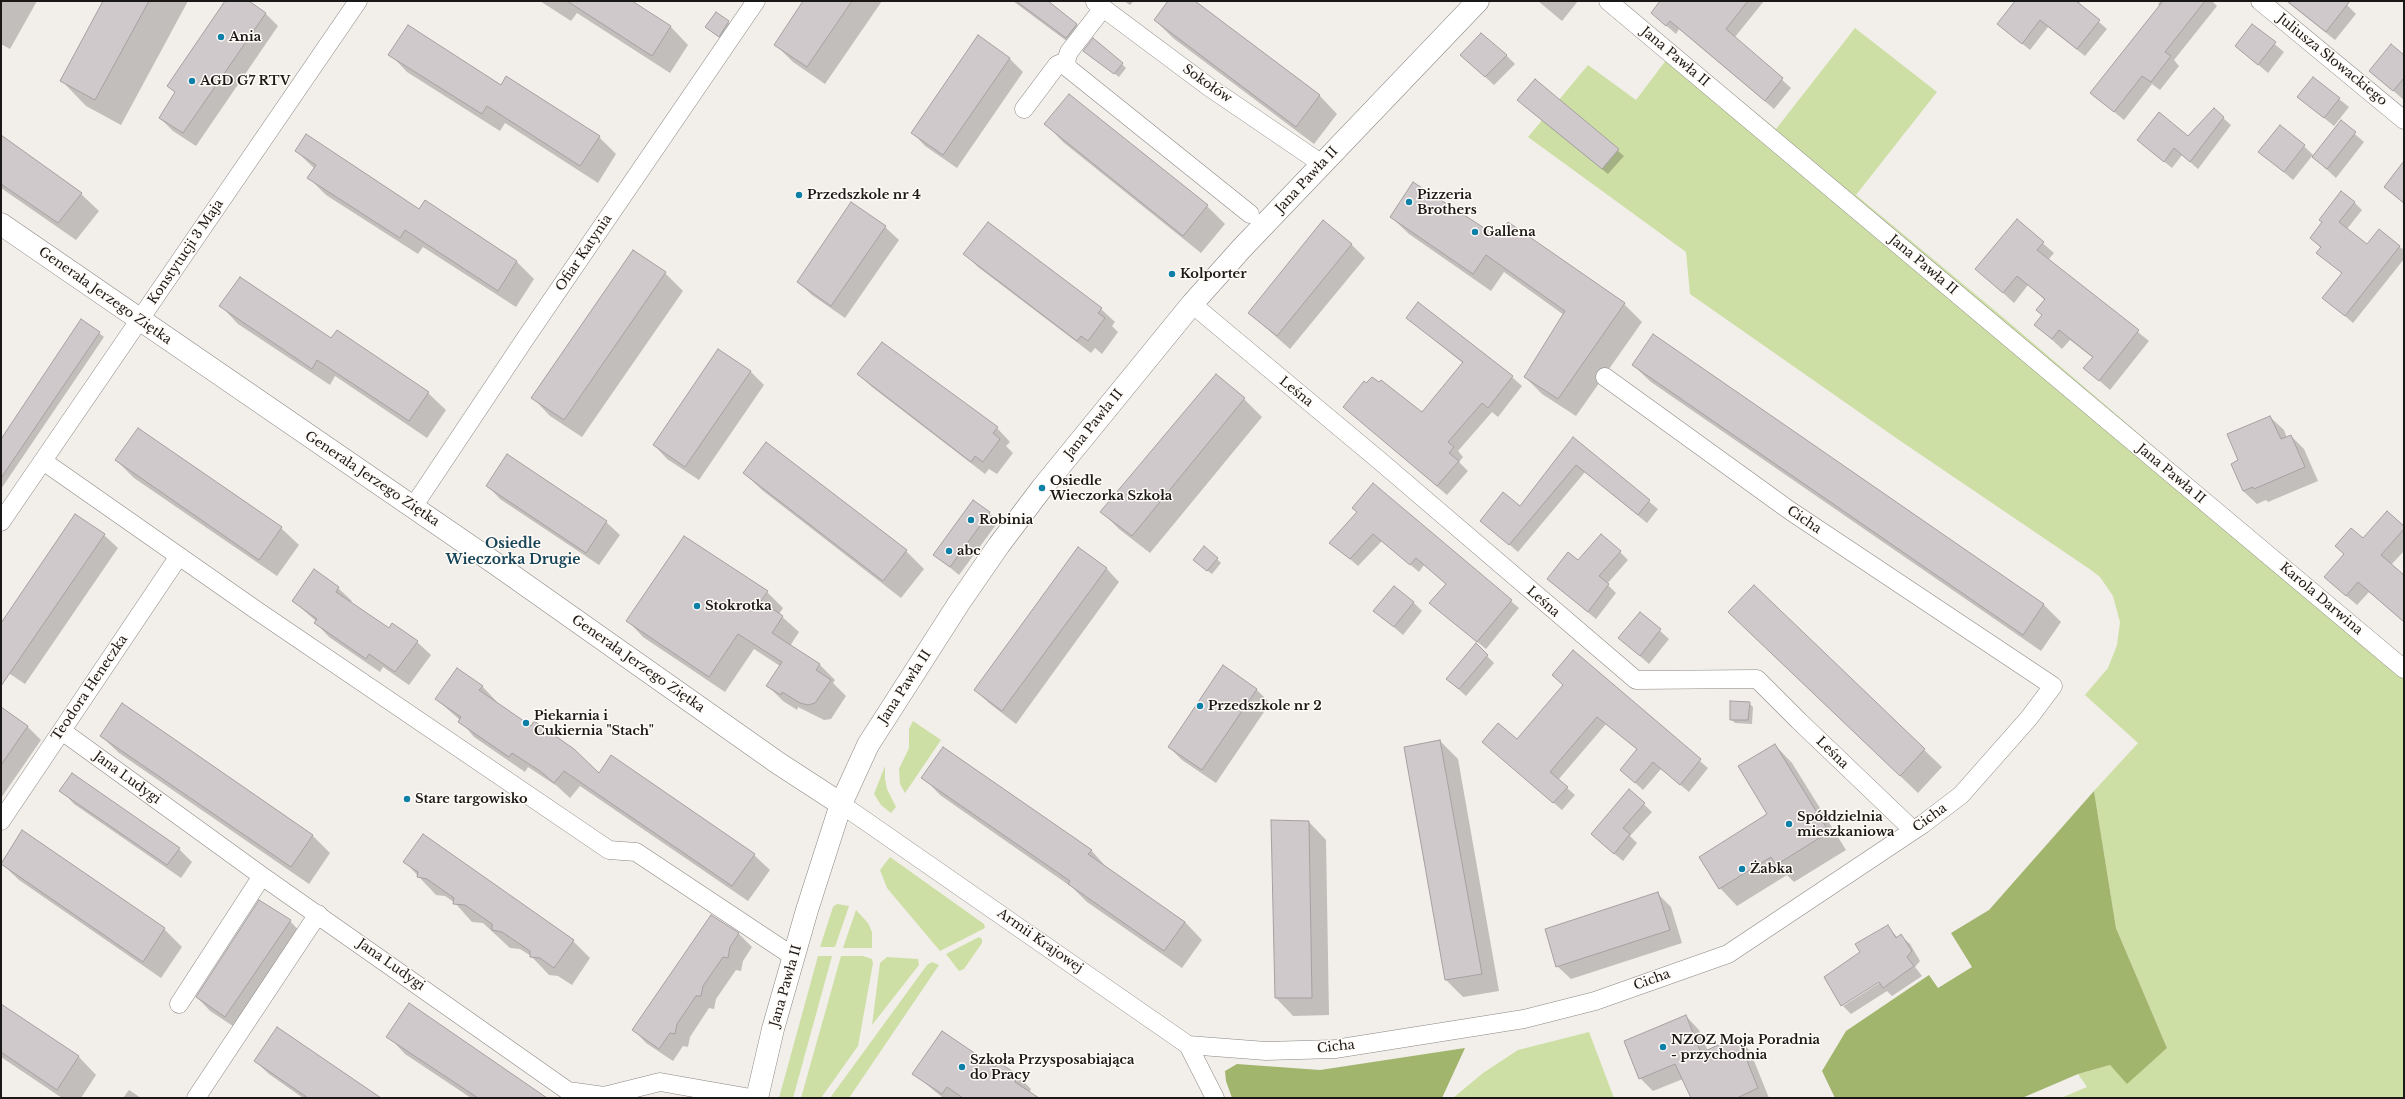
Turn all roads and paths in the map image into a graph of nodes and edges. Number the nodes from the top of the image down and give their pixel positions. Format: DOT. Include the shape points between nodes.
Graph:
graph roads {
  1 [pos="358,1"];
  2 [pos="756,1"];
  3 [pos="1608,1"];
  4 [pos="2260,1"];
  5 [pos="1099,4"];
  6 [pos="1469,4"];
  7 [pos="1066,61"];
  8 [pos="1024,109"];
  9 [pos="2404,120"];
  10 [pos="1322,164"];
  11 [pos="1250,214"];
  12 [pos="1,224"];
  13 [pos="1192,304"];
  14 [pos="140,320"];
  15 [pos="1605,378"];
  16 [pos="43,461"];
  17 [pos="414,507"];
  18 [pos="1,522"];
  19 [pos="2238,530"];
  20 [pos="180,556"];
  21 [pos="2404,669"];
  22 [pos="62,731"];
  23 [pos="841,804"];
  24 [pos="1,821"];
  25 [pos="1913,830"];
  26 [pos="262,876"];
  27 [pos="318,914"];
  28 [pos="794,957"];
  29 [pos="179,1004"];
  30 [pos="1188,1045"];
  31 [pos="196,1098"];
  32 [pos="751,1098"];
  33 [pos="757,1098"];
  34 [pos="1215,1098"];
  1 -- 14 [label="street, Konstytucji 3 Maja"];
  2 -- 17 [label="street, Ofiar Katynia"];
  3 -- 19 [label="street, Jana Pawła II"];
  4 -- 9 [label="street, Juliusza Słowackiego"];
  5 -- 7 [label="street"];
  5 -- 10 [label="street, Sokołów" via="1209,87"];
  6 -- 10 [label="street, Jana Pawła II"];
  7 -- 8 [label="street" via="1057,65"];
  7 -- 11 [label="street" via="1068,68"];
  10 -- 13 [label="street, Jana Pawła II"];
  12 -- 14 [label="street, Generała Jerzego Ziętka"];
  13 -- 23 [label="street, Jana Pawła II" via="1042,488 999,545 868,745"];
  13 -- 25 [label="street, Leśna" via="1636,680 1757,679"];
  14 -- 16 [label="street, Konstytucji 3 Maja"];
  14 -- 17 [label="street, Generała Jerzego Ziętka"];
  15 -- 25 [label="street, Cicha" via="1789,510 2053,686 2029,718 1961,795"];
  16 -- 18 [label="street, Konstytucji 3 Maja"];
  16 -- 20 [label="street"];
  17 -- 23 [label="street, Generała Jerzego Ziętka" via="778,763"];
  19 -- 21 [label="street, Karola Darwina"];
  20 -- 22 [label="street, Teodora Heneczka"];
  20 -- 28 [label="street" via="609,850 636,852"];
  22 -- 24 [label="street, Teodora Heneczka"];
  22 -- 26 [label="street, Jana Ludygi"];
  23 -- 28 [label="street, Jana Pawła II"];
  23 -- 30 [label="street, Armii Krajowej"];
  25 -- 30 [label="street, Cicha" via="1728,954 1595,1001 1524,1019 1335,1049 1266,1051"];
  26 -- 27 [label="street, Jana Ludygi"];
  26 -- 29 [label="street"];
  27 -- 31 [label="street"];
  27 -- 32 [label="street, Jana Ludygi" via="568,1091 604,1096 660,1082"];
  28 -- 33 [label="street, Jana Pawła II" via="773,1029"];
  30 -- 34 [label="street, Armii Krajowej"];
}
